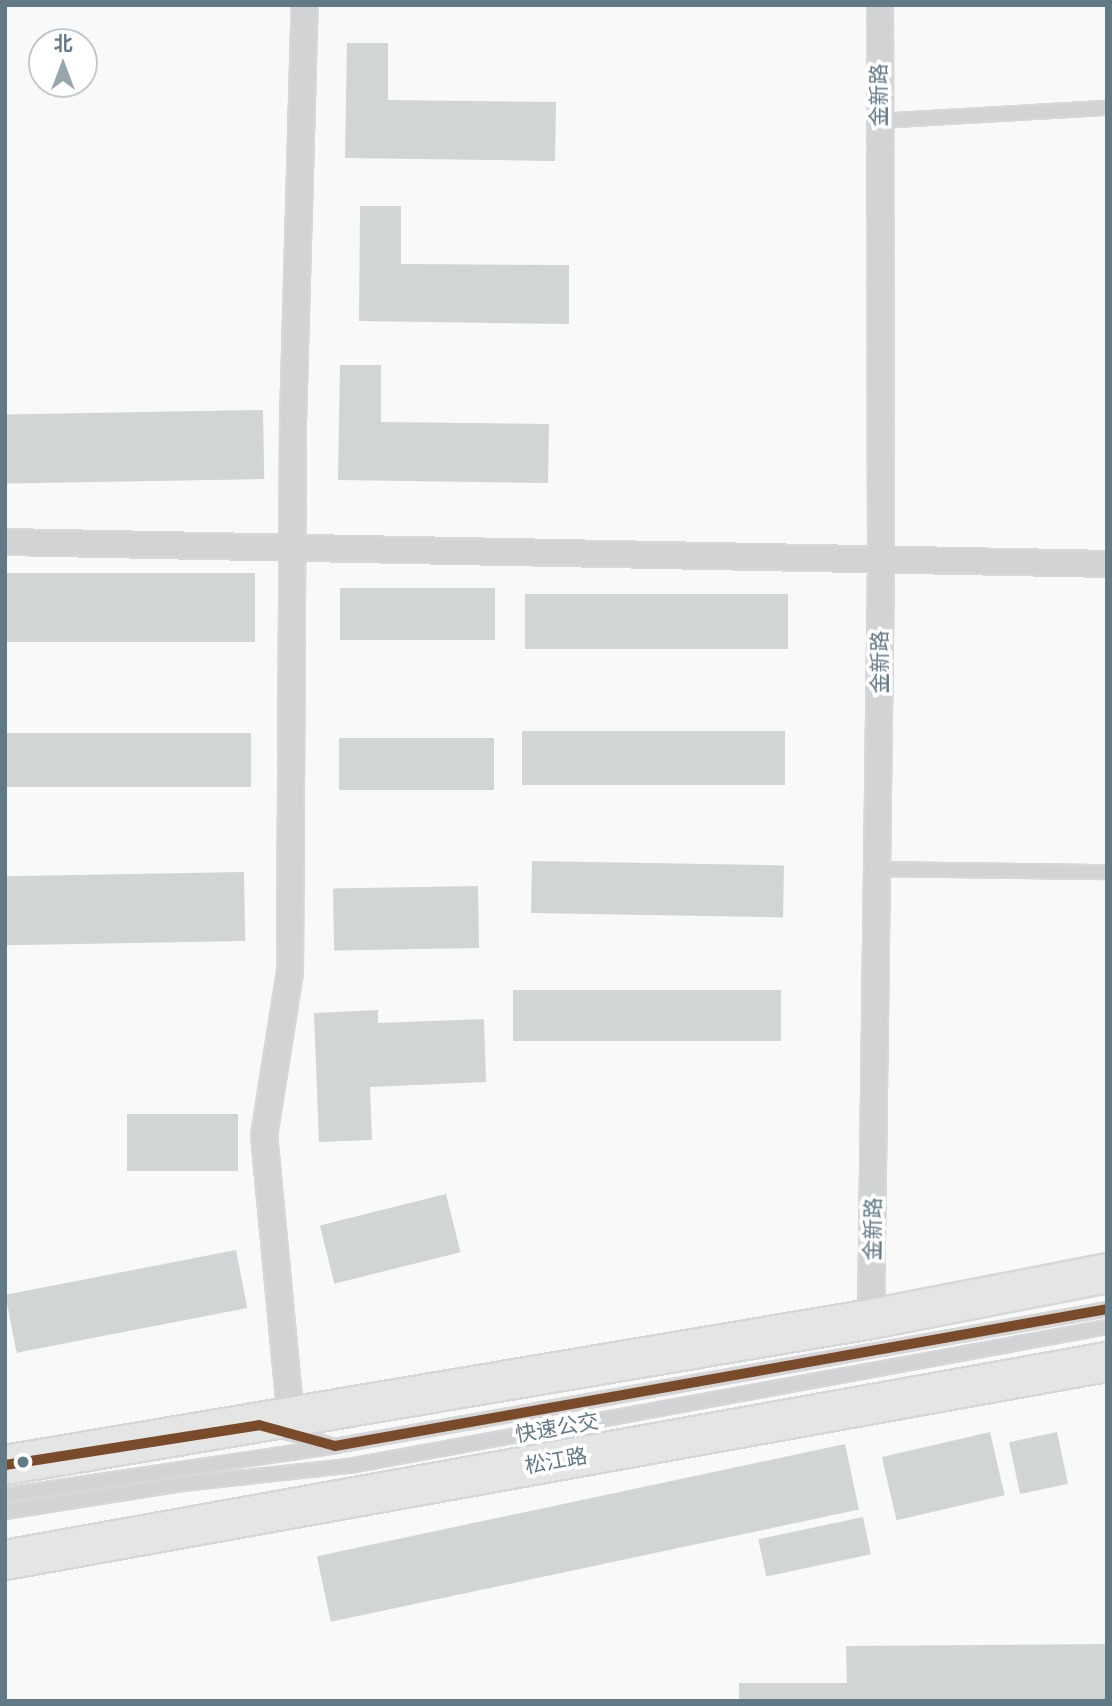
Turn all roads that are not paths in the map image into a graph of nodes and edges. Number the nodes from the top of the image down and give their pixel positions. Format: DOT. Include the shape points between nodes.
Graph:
graph roads {
  1 [pos="305,5"];
  2 [pos="880,5"];
  3 [pos="1107,108"];
  4 [pos="879,121"];
  5 [pos="5,542"];
  6 [pos="293,549"];
  7 [pos="881,561"];
  8 [pos="1107,564"];
  9 [pos="879,869"];
  10 [pos="1107,872"];
  11 [pos="1107,1273"];
  12 [pos="1107,1309"];
  13 [pos="871,1319"];
  14 [pos="1107,1327"];
  15 [pos="1107,1362"];
  16 [pos="275,1422"];
  17 [pos="335,1446"];
  18 [pos="5,1465"];
  19 [pos="5,1495"];
  20 [pos="5,1512"];
  21 [pos="5,1560"];
  1 -- 6 [label="street"];
  2 -- 4 [label="street, 金新路"];
  3 -- 4 [label="lane"];
  4 -- 7 [label="street, 金新路"];
  5 -- 6 [label="street"];
  6 -- 7 [label="street"];
  6 -- 16 [label="street" via="290,972 264,1136"];
  7 -- 8 [label="street"];
  7 -- 9 [label="street, 金新路"];
  9 -- 10 [label="lane"];
  9 -- 13 [label="street, 金新路"];
  11 -- 13 [label="main road"];
  12 -- 17 [label="lane, 快速公交"];
  13 -- 16 [label="main road"];
  14 -- 20 [label="lane, 快速公交" via="349,1466 182,1484"];
  15 -- 21 [label="main road, 松江路"];
  16 -- 17 [label="lane"];
  16 -- 18 [label="main road"];
  17 -- 19 [label="lane, 快速公交"];
}
